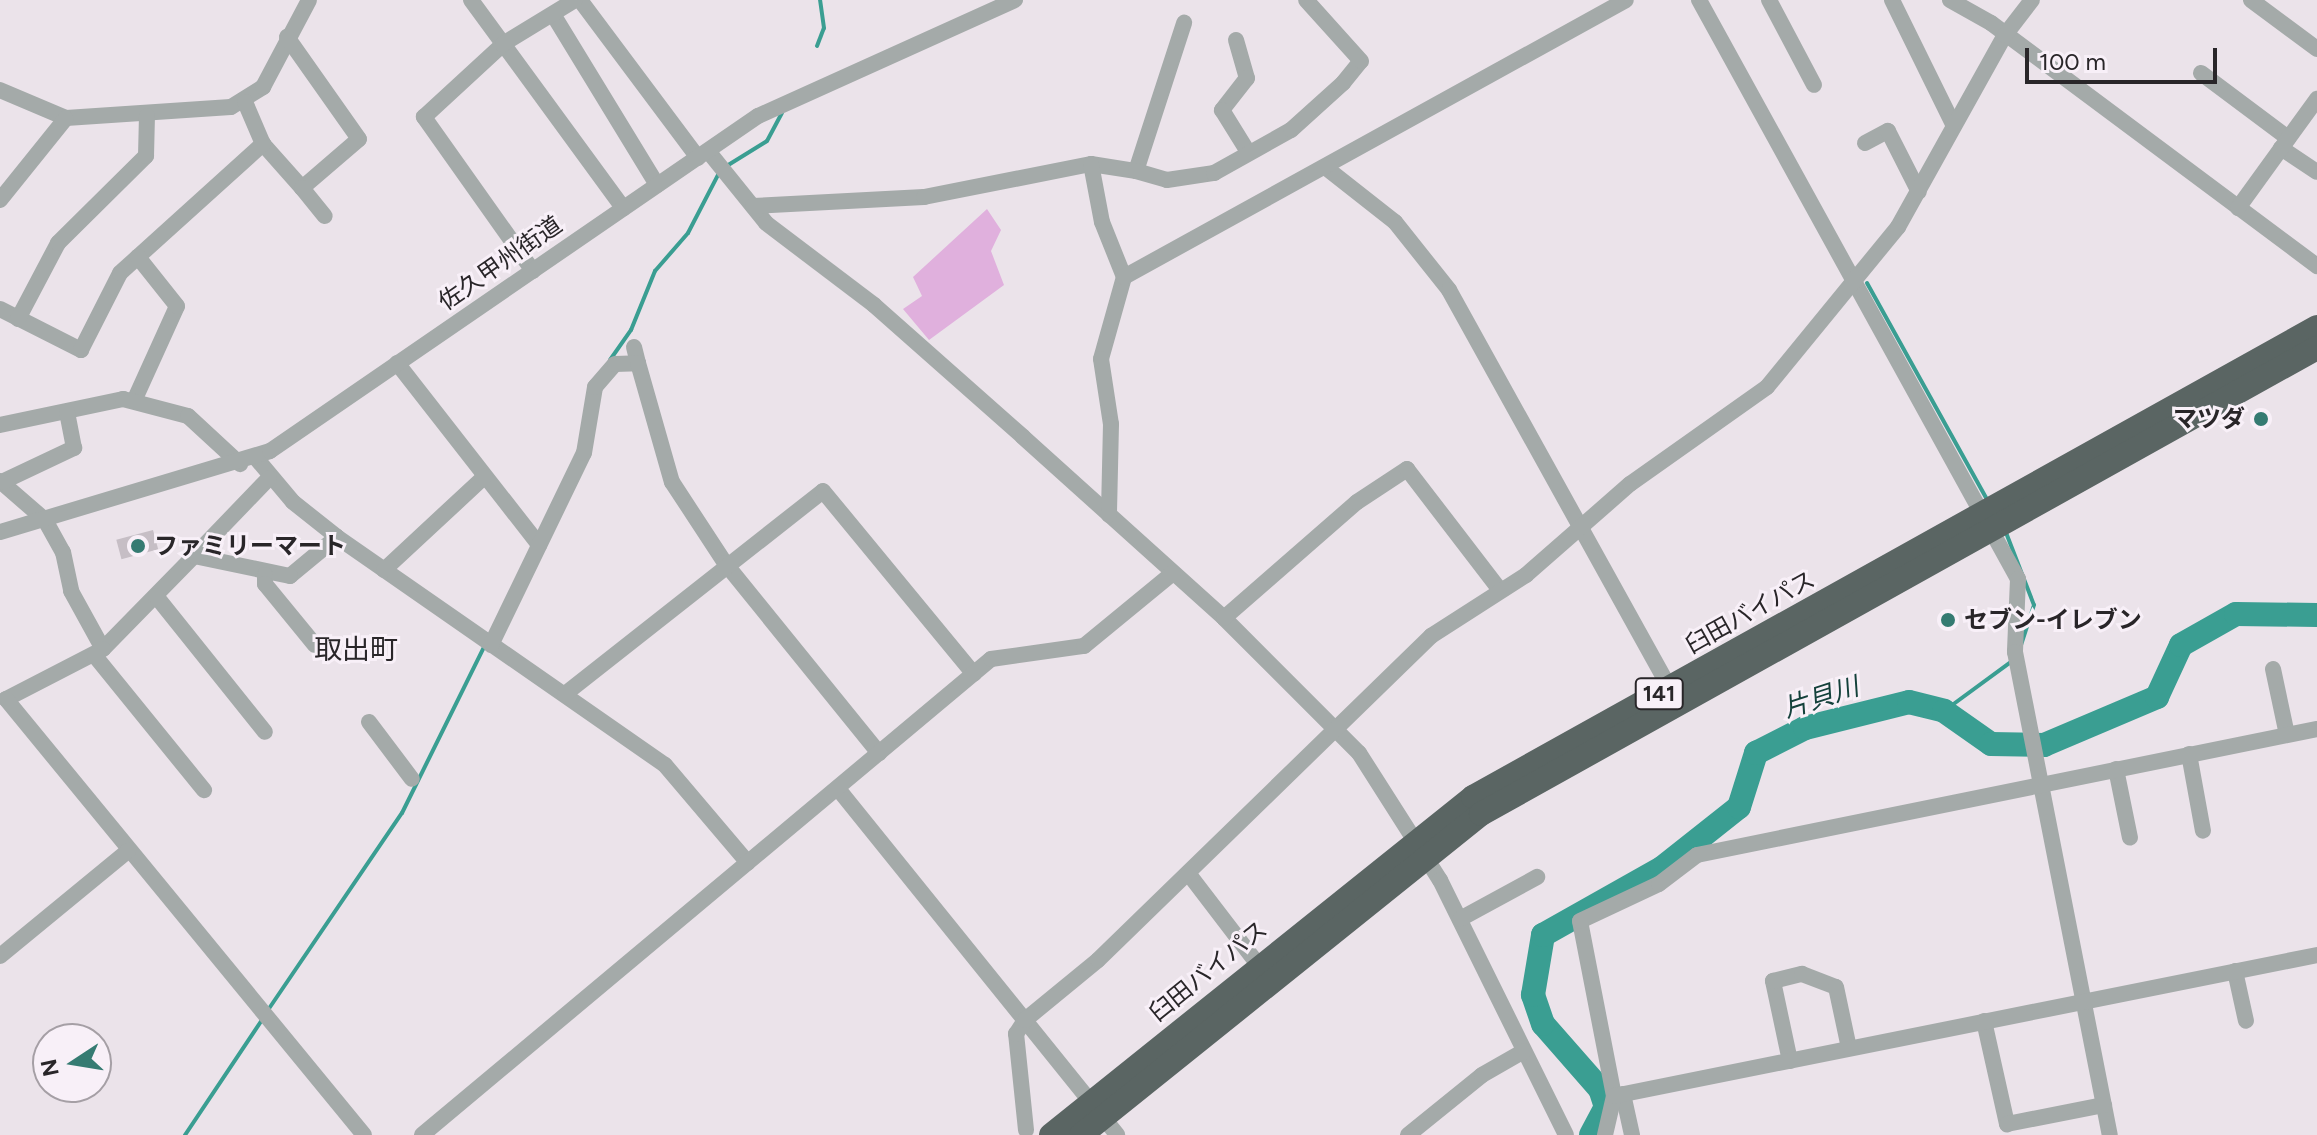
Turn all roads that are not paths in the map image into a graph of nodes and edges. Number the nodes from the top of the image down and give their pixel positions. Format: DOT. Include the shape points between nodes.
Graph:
graph roads {
  1 [pos="309,0"];
  2 [pos="471,0"];
  3 [pos="578,0"];
  4 [pos="1015,0"];
  5 [pos="1306,0"];
  6 [pos="1626,0"];
  7 [pos="1699,0"];
  8 [pos="1769,0"];
  9 [pos="1892,0"];
  10 [pos="1950,0"];
  11 [pos="2032,0"];
  12 [pos="2251,0"];
  13 [pos="1606,5"];
  14 [pos="554,16"];
  15 [pos="1184,23"];
  16 [pos="2005,35"];
  17 [pos="287,37"];
  18 [pos="1236,40"];
  19 [pos="503,44"];
  20 [pos="2317,49"];
  21 [pos="2201,73"];
  22 [pos="1814,85"];
  23 [pos="1,92"];
  24 [pos="2317,99"];
  25 [pos="245,102"];
  26 [pos="147,116"];
  27 [pos="66,118"];
  28 [pos="1954,126"];
  29 [pos="1865,143"];
  30 [pos="2285,143"];
  31 [pos="263,144"];
  32 [pos="1248,152"];
  33 [pos="703,155"];
  34 [pos="1091,164"];
  35 [pos="1325,167"];
  36 [pos="1136,171"];
  37 [pos="2317,172"];
  38 [pos="657,185"];
  39 [pos="302,188"];
  40 [pos="1919,192"];
  41 [pos="0,200"];
  42 [pos="753,206"];
  43 [pos="623,208"];
  44 [pos="2238,208"];
  45 [pos="325,216"];
  46 [pos="138,257"];
  47 [pos="2317,266"];
  48 [pos="533,271"];
  49 [pos="1124,277"];
  50 [pos="1854,280"];
  51 [pos="0,309"];
  52 [pos="18,319"];
  53 [pos="2317,327"];
  54 [pos="2317,348"];
  55 [pos="397,363"];
  56 [pos="134,401"];
  57 [pos="67,412"];
  58 [pos="0,425"];
  59 [pos="248,461"];
  60 [pos="484,477"];
  61 [pos="269,478"];
  62 [pos="1,481"];
  63 [pos="1109,515"];
  64 [pos="45,520"];
  65 [pos="1987,522"];
  66 [pos="1583,527"];
  67 [pos="0,532"];
  68 [pos="337,537"];
  69 [pos="537,543"];
  70 [pos="194,556"];
  71 [pos="725,563"];
  72 [pos="384,570"];
  73 [pos="1173,573"];
  74 [pos="265,575"];
  75 [pos="1500,590"];
  76 [pos="156,596"];
  77 [pos="1224,618"];
  78 [pos="488,643"];
  79 [pos="315,645"];
  80 [pos="99,652"];
  81 [pos="2273,669"];
  82 [pos="974,674"];
  83 [pos="1670,688"];
  84 [pos="565,694"];
  85 [pos="2,697"];
  86 [pos="369,722"];
  87 [pos="2317,729"];
  88 [pos="1333,731"];
  89 [pos="265,732"];
  90 [pos="2287,735"];
  91 [pos="879,753"];
  92 [pos="2189,754"];
  93 [pos="2116,769"];
  94 [pos="412,779"];
  95 [pos="2041,784"];
  96 [pos="204,790"];
  97 [pos="839,790"];
  98 [pos="2203,831"];
  99 [pos="2130,838"];
  100 [pos="1421,846"];
  101 [pos="128,851"];
  102 [pos="748,863"];
  103 [pos="1188,873"];
  104 [pos="1537,877"];
  105 [pos="1460,919"];
  106 [pos="2317,955"];
  107 [pos="0,956"];
  108 [pos="1259,966"];
  109 [pos="2235,971"];
  110 [pos="2083,1001"];
  111 [pos="1025,1020"];
  112 [pos="1984,1021"];
  113 [pos="2246,1021"];
  114 [pos="1849,1048"];
  115 [pos="1524,1051"];
  116 [pos="1790,1061"];
  117 [pos="1619,1095"];
  118 [pos="2104,1105"];
  119 [pos="1103,1119"];
  120 [pos="1026,1130"];
  121 [pos="364,1135"];
  122 [pos="422,1135"];
  123 [pos="1051,1135"];
  124 [pos="1081,1135"];
  125 [pos="1408,1135"];
  126 [pos="1566,1135"];
  127 [pos="1605,1135"];
  128 [pos="1632,1135"];
  129 [pos="2110,1135"];
  1 -- 17 [label="street"];
  2 -- 19 [label="street"];
  3 -- 14 [label="street"];
  3 -- 33 [label="street"];
  4 -- 33 [label="street, 佐久甲州街道" via="780,102"];
  5 -- 32 [label="street" via="1361,61 1291,130"];
  6 -- 13 [label="street"];
  7 -- 50 [label="street"];
  8 -- 22 [label="street"];
  9 -- 28 [label="street"];
  10 -- 16 [label="street"];
  11 -- 16 [label="street"];
  12 -- 20 [label="street"];
  13 -- 35 [label="street"];
  14 -- 19 [label="street"];
  14 -- 38 [label="street"];
  15 -- 36 [label="street"];
  16 -- 28 [label="street"];
  16 -- 44 [label="street"];
  17 -- 25 [label="street" via="273,72"];
  17 -- 39 [label="street" via="359,139"];
  18 -- 32 [label="street" via="1247,78 1222,110"];
  19 -- 43 [label="street"];
  19 -- 48 [label="street" via="424,117"];
  21 -- 30 [label="street"];
  23 -- 27 [label="street"];
  24 -- 30 [label="street"];
  25 -- 26 [label="street"];
  25 -- 31 [label="street"];
  26 -- 27 [label="street"];
  26 -- 52 [label="street" via="146,156 58,243"];
  27 -- 41 [label="street"];
  28 -- 40 [label="street"];
  29 -- 40 [label="street" via="1888,131"];
  30 -- 37 [label="street"];
  30 -- 44 [label="street"];
  31 -- 39 [label="street"];
  31 -- 46 [label="street"];
  32 -- 36 [label="street" via="1205,176 1167,180"];
  33 -- 38 [label="street, 佐久甲州街道"];
  33 -- 42 [label="street"];
  34 -- 36 [label="street"];
  34 -- 42 [label="street" via="924,197"];
  34 -- 49 [label="street" via="1102,222"];
  35 -- 49 [label="street"];
  35 -- 66 [label="street" via="1395,222 1431,264"];
  38 -- 43 [label="street, 佐久甲州街道"];
  39 -- 45 [label="street"];
  40 -- 50 [label="street"];
  42 -- 63 [label="street" via="874,305"];
  43 -- 48 [label="street, 佐久甲州街道"];
  44 -- 47 [label="street"];
  46 -- 52 [label="street" via="120,273 81,350"];
  46 -- 56 [label="street" via="177,306"];
  48 -- 55 [label="street, 佐久甲州街道"];
  49 -- 63 [label="street" via="1101,359 1111,424"];
  50 -- 65 [label="street"];
  50 -- 66 [label="street" via="1767,387 1655,465"];
  51 -- 52 [label="street"];
  53 -- 65 [label="highway, 臼田バイパス / 141"];
  54 -- 65 [label="highway, 臼田バイパス / 141"];
  55 -- 59 [label="street, 佐久甲州街道"];
  55 -- 60 [label="street"];
  56 -- 57 [label="street"];
  56 -- 59 [label="street" via="188,416"];
  57 -- 58 [label="street"];
  57 -- 62 [label="street" via="74,448"];
  59 -- 61 [label="street"];
  59 -- 64 [label="street, 佐久甲州街道"];
  60 -- 69 [label="street"];
  60 -- 72 [label="street"];
  61 -- 68 [label="street"];
  61 -- 70 [label="street"];
  62 -- 64 [label="street"];
  63 -- 73 [label="street"];
  64 -- 67 [label="street, 佐久甲州街道"];
  64 -- 80 [label="street" via="63,552 71,591"];
  65 -- 83 [label="highway, 臼田バイパス / 141"];
  65 -- 95 [label="street" via="2020,587 2015,652"];
  65 -- 100 [label="highway, 臼田バイパス / 141"];
  66 -- 75 [label="street"];
  66 -- 83 [label="street"];
  68 -- 72 [label="street"];
  68 -- 74 [label="street" via="290,576"];
  69 -- 71 [label="street" via="584,453 595,387 615,364 636,355 672,482"];
  69 -- 78 [label="street"];
  70 -- 74 [label="street"];
  70 -- 76 [label="street"];
  71 -- 82 [label="street" via="823,491"];
  71 -- 84 [label="street"];
  71 -- 91 [label="street"];
  72 -- 78 [label="street"];
  73 -- 77 [label="street"];
  73 -- 82 [label="street" via="1084,646 998,655"];
  74 -- 79 [label="street" via="265,584"];
  75 -- 77 [label="street" via="1407,469 1357,502"];
  75 -- 88 [label="street" via="1431,636"];
  76 -- 80 [label="street"];
  76 -- 89 [label="street"];
  77 -- 88 [label="street"];
  78 -- 84 [label="street"];
  80 -- 85 [label="street"];
  80 -- 96 [label="street"];
  81 -- 90 [label="street"];
  82 -- 91 [label="street"];
  83 -- 100 [label="highway, 臼田バイパス / 141" via="1473,797"];
  84 -- 102 [label="street" via="665,765"];
  85 -- 101 [label="street"];
  86 -- 94 [label="street"];
  87 -- 90 [label="street"];
  88 -- 100 [label="street" via="1359,753"];
  88 -- 103 [label="street"];
  90 -- 92 [label="street"];
  91 -- 97 [label="street"];
  92 -- 93 [label="street"];
  92 -- 98 [label="street"];
  93 -- 95 [label="street"];
  93 -- 99 [label="street"];
  95 -- 110 [label="street"];
  95 -- 117 [label="street" via="1697,855 1659,884 1580,921"];
  97 -- 102 [label="street"];
  97 -- 111 [label="street"];
  100 -- 105 [label="street"];
  100 -- 108 [label="highway, 臼田バイパス / 141"];
  100 -- 119 [label="highway, 臼田バイパス / 141"];
  101 -- 107 [label="street"];
  101 -- 121 [label="street"];
  102 -- 122 [label="street"];
  103 -- 108 [label="street"];
  103 -- 111 [label="street"];
  104 -- 105 [label="street"];
  105 -- 115 [label="street"];
  106 -- 109 [label="street"];
  108 -- 119 [label="highway, 臼田バイパス / 141"];
  109 -- 110 [label="street"];
  109 -- 113 [label="street"];
  110 -- 112 [label="street"];
  110 -- 118 [label="street"];
  111 -- 119 [label="street"];
  111 -- 120 [label="street" via="1016,1034"];
  112 -- 114 [label="street"];
  112 -- 118 [label="street" via="2007,1124"];
  114 -- 116 [label="street"];
  114 -- 116 [label="street" via="1836,987 1802,974 1773,981"];
  115 -- 125 [label="street" via="1482,1075"];
  115 -- 126 [label="street"];
  116 -- 117 [label="street"];
  117 -- 127 [label="street"];
  117 -- 128 [label="street"];
  118 -- 129 [label="street"];
  119 -- 123 [label="highway, 臼田バイパス / 141"];
  119 -- 124 [label="highway, 臼田バイパス / 141"];
}
